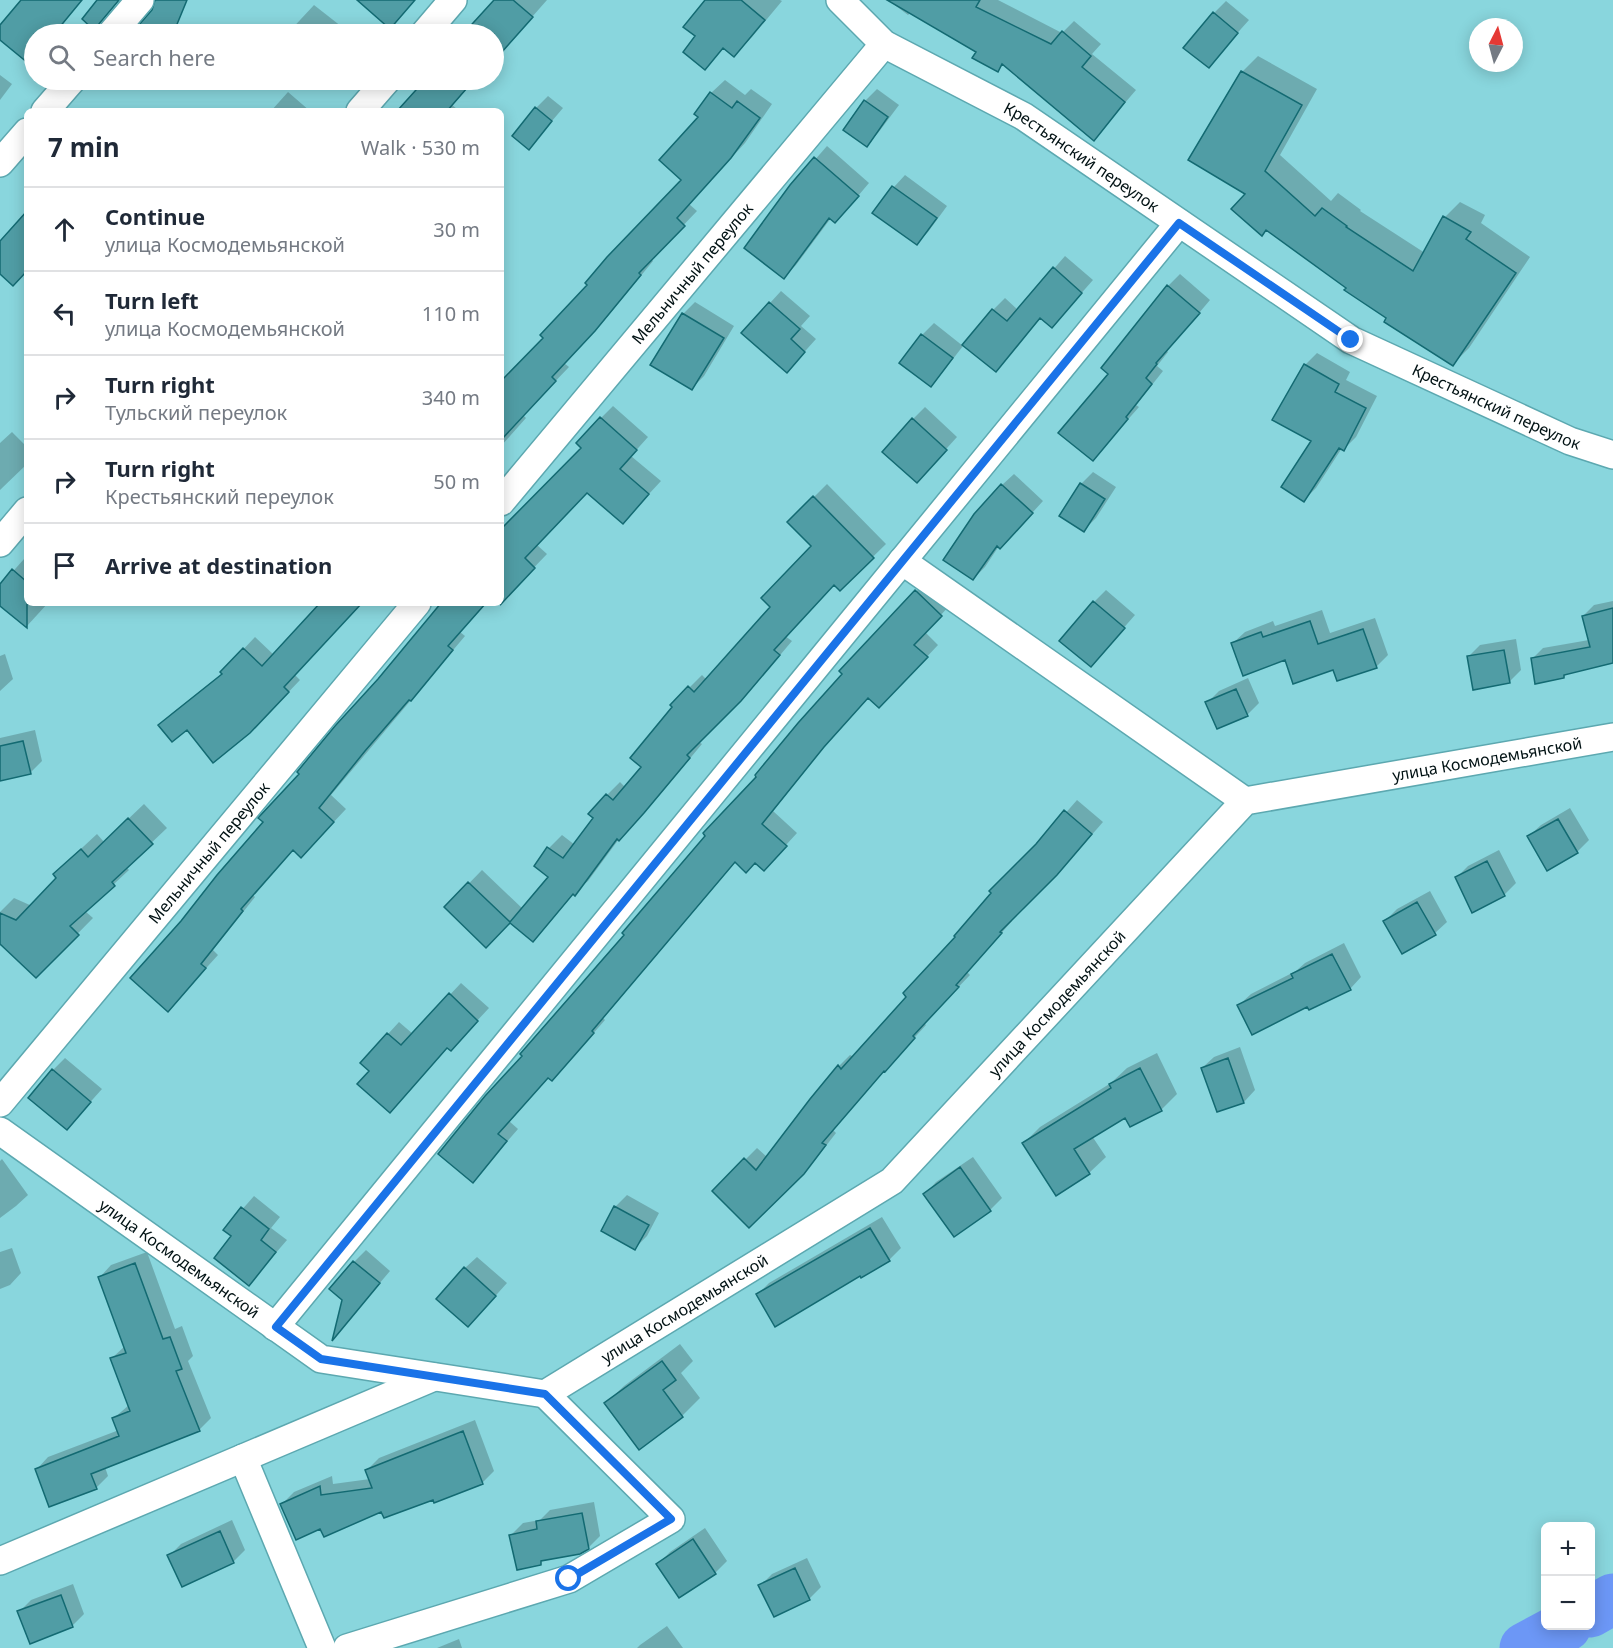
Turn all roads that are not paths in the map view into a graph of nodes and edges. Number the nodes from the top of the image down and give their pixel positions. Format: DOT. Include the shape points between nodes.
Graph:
graph roads {
  1 [pos="140,0"];
  2 [pos="453,0"];
  3 [pos="840,0"];
  4 [pos="120,24"];
  5 [pos="433,24"];
  6 [pos="884,44"];
  7 [pos="63,90"];
  8 [pos="378,90"];
  9 [pos="48,108"];
  10 [pos="363,108"];
  11 [pos="24,135"];
  12 [pos="0,163"];
  13 [pos="1179,223"];
  14 [pos="1613,455"];
  15 [pos="504,498"];
  16 [pos="24,515"];
  17 [pos="0,543"];
  18 [pos="902,561"];
  19 [pos="414,606"];
  20 [pos="1613,737"];
  21 [pos="1245,801"];
  22 [pos="0,1103"];
  23 [pos="0,1131"];
  24 [pos="276,1327"];
  25 [pos="434,1377"];
  26 [pos="545,1394"];
  27 [pos="243,1458"];
  28 [pos="0,1561"];
  29 [pos="322,1648"];
  30 [pos="347,1648"];
  1 -- 4 [label="street"];
  2 -- 5 [label="street"];
  3 -- 6 [label="street, Крестьянский переулок"];
  6 -- 13 [label="street, Крестьянский переулок" via="1023,116"];
  6 -- 15 [label="street, Мельничный переулок"];
  7 -- 9 [label="street"];
  8 -- 10 [label="street"];
  11 -- 12 [label="street"];
  13 -- 14 [label="street, Крестьянский переулок" via="1351,340 1570,441"];
  13 -- 18 [label="street"];
  16 -- 17 [label="street"];
  18 -- 21 [label="street"];
  18 -- 24 [label="street"];
  19 -- 22 [label="street, Мельничный переулок"];
  20 -- 21 [label="street, улица Космодемьянской"];
  21 -- 26 [label="street, улица Космодемьянской" via="892,1181"];
  23 -- 24 [label="street, улица Космодемьянской"];
  24 -- 25 [label="street, улица Космодемьянской" via="321,1359"];
  25 -- 26 [label="street, улица Космодемьянской"];
  25 -- 27 [label="street"];
  26 -- 30 [label="street" via="671,1519 569,1579"];
  27 -- 28 [label="street"];
  27 -- 29 [label="street"];
}
